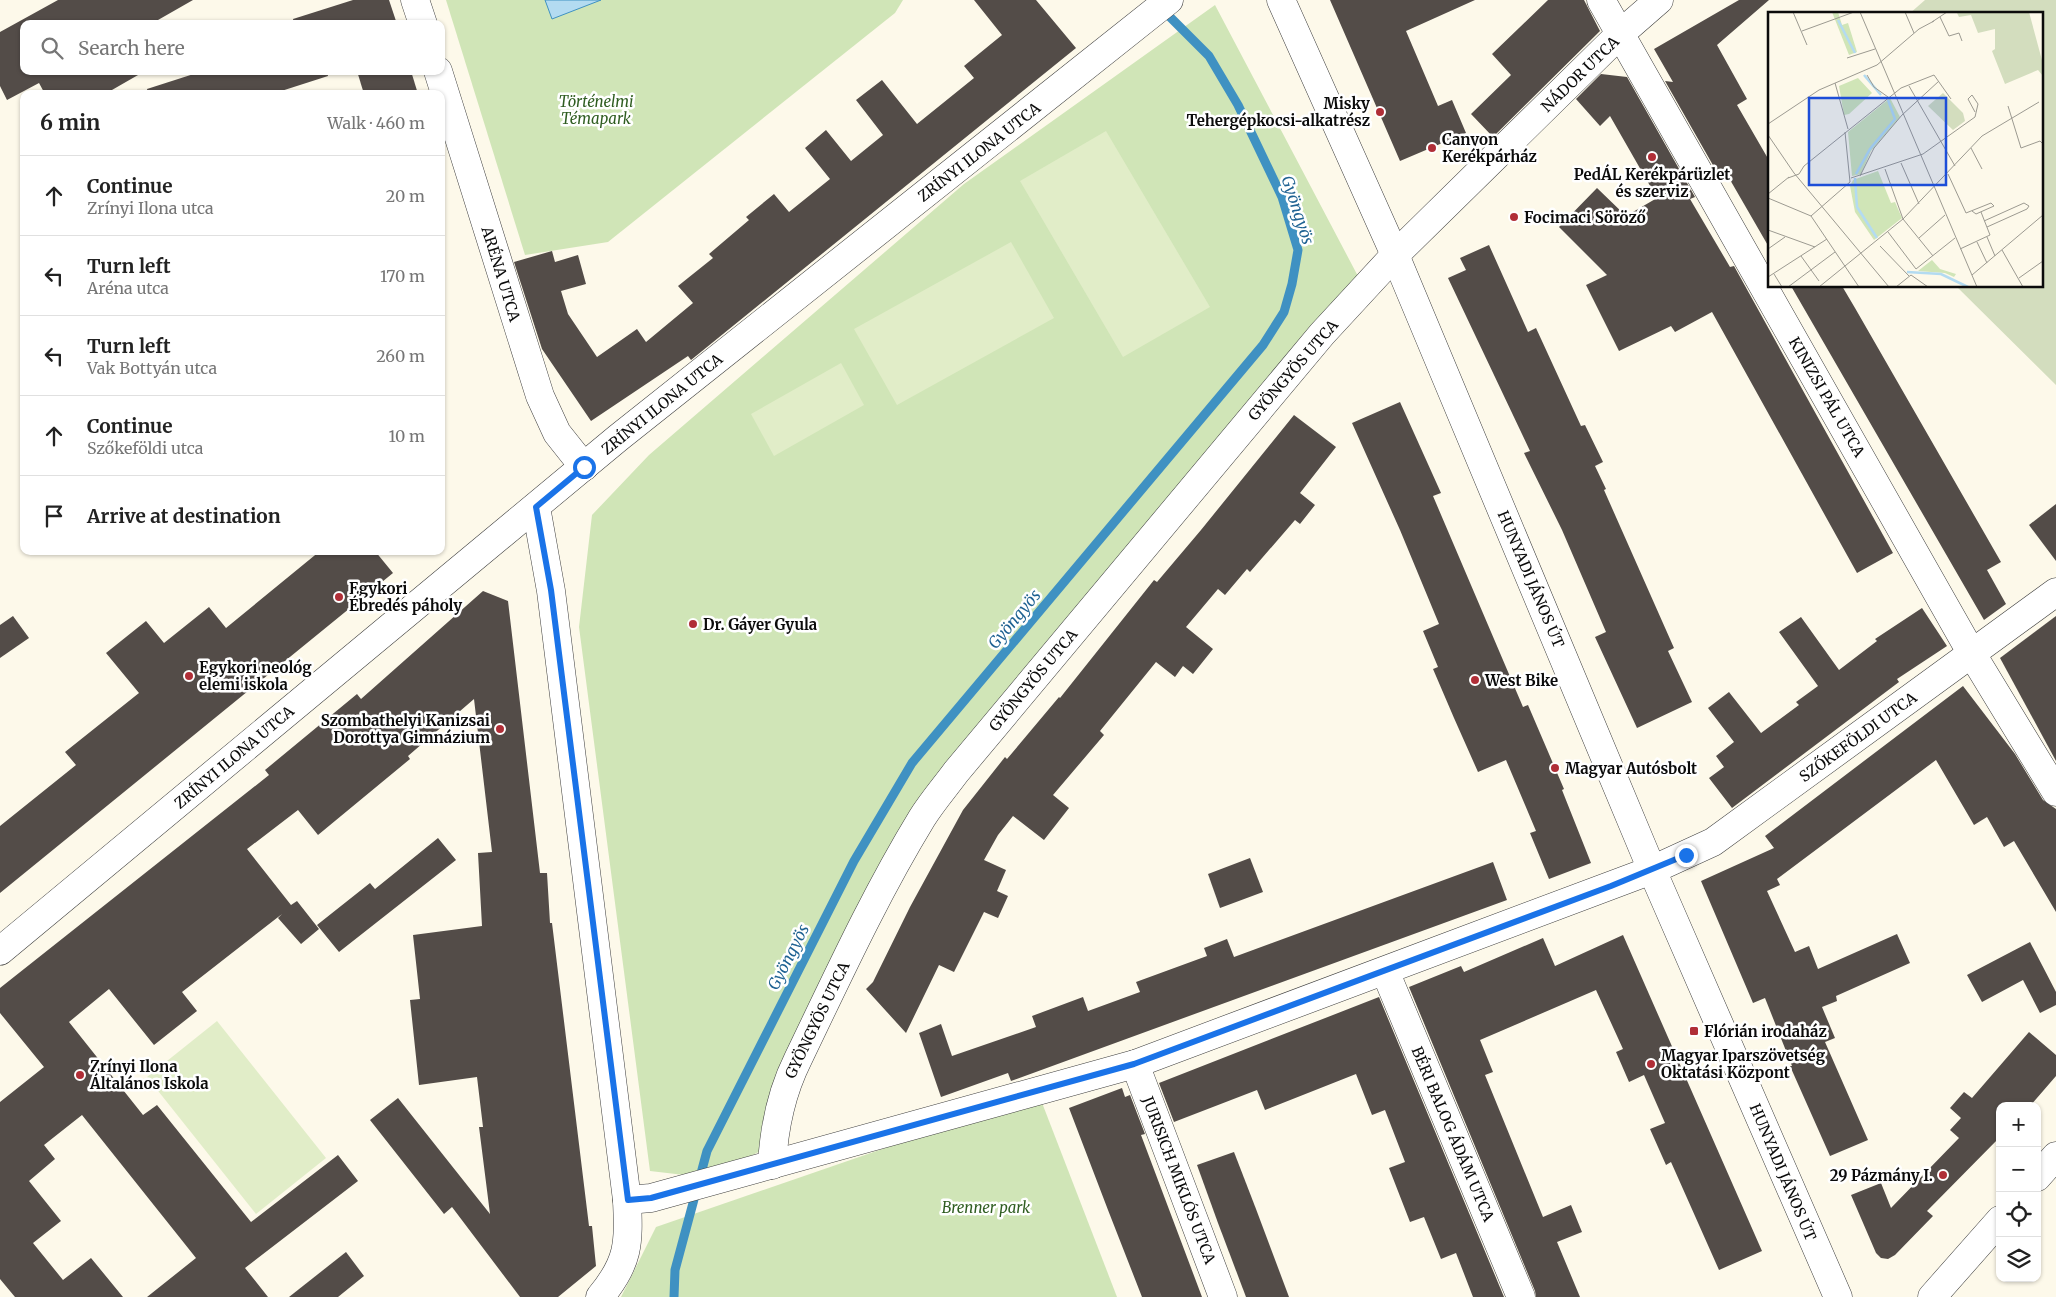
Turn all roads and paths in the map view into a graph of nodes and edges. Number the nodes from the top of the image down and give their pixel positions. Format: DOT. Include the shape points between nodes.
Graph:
graph roads {
  1 [pos="415,0"];
  2 [pos="1169,0"];
  3 [pos="1281,0"];
  4 [pos="1601,0"];
  5 [pos="1659,0"];
  6 [pos="422,20"];
  7 [pos="1620,34"];
  8 [pos="439,75"];
  9 [pos="444,90"];
  10 [pos="445,93"];
  11 [pos="1395,255"];
  12 [pos="584,467"];
  13 [pos="536,507"];
  14 [pos="2056,592"];
  15 [pos="1972,654"];
  16 [pos="2056,792"];
  17 [pos="1652,870"];
  18 [pos="0,951"];
  19 [pos="1385,971"];
  20 [pos="1134,1064"];
  21 [pos="2056,1156"];
  22 [pos="772,1165"];
  23 [pos="2041,1173"];
  24 [pos="628,1200"];
  25 [pos="1996,1225"];
  26 [pos="600,1297"];
  27 [pos="1223,1297"];
  28 [pos="1521,1297"];
  29 [pos="1838,1297"];
  30 [pos="1932,1297"];
  1 -- 6 [label="street"];
  2 -- 12 [label="street, ZRÍNYI ILONA UTCA"];
  3 -- 11 [label="street, HUNYADI JÁNOS ÚT"];
  4 -- 7 [label="street, KINIZSI PÁL UTCA"];
  5 -- 7 [label="street, NÁDOR UTCA"];
  7 -- 11 [label="street, NÁDOR UTCA"];
  7 -- 15 [label="street, KINIZSI PÁL UTCA"];
  8 -- 9 [label="street, ARÉNA UTCA"];
  10 -- 12 [label="street, ARÉNA UTCA" via="540,396 557,433"];
  11 -- 17 [label="street, HUNYADI JÁNOS ÚT"];
  11 -- 22 [label="street, GYÖNGYÖS UTCA" via="1322,334 980,742 923,816 866,919 787,1082 774,1136"];
  12 -- 13 [label="street, ZRÍNYI ILONA UTCA"];
  13 -- 18 [label="street, ZRÍNYI ILONA UTCA"];
  13 -- 24 [label="street" via="551,590"];
  14 -- 15 [label="street, SZŐKEFÖLDI UTCA"];
  15 -- 16 [label="street, KINIZSI PÁL UTCA"];
  15 -- 17 [label="street, SZŐKEFÖLDI UTCA" via="1712,842"];
  17 -- 19 [label="street, SZŐKEFÖLDI UTCA"];
  17 -- 29 [label="street, HUNYADI JÁNOS ÚT"];
  19 -- 20 [label="street, SZŐKEFÖLDI UTCA"];
  19 -- 28 [label="street, BÉRI BALOG ÁDÁM UTCA"];
  20 -- 22 [label="street, SZŐKEFÖLDI UTCA"];
  20 -- 27 [label="street, JURISICH MIKLÓS UTCA"];
  21 -- 23 [label="street"];
  22 -- 24 [label="street, SZŐKEFÖLDI UTCA" via="651,1198"];
  24 -- 26 [label="street" via="629,1233 624,1260"];
  25 -- 30 [label="street"];
}
